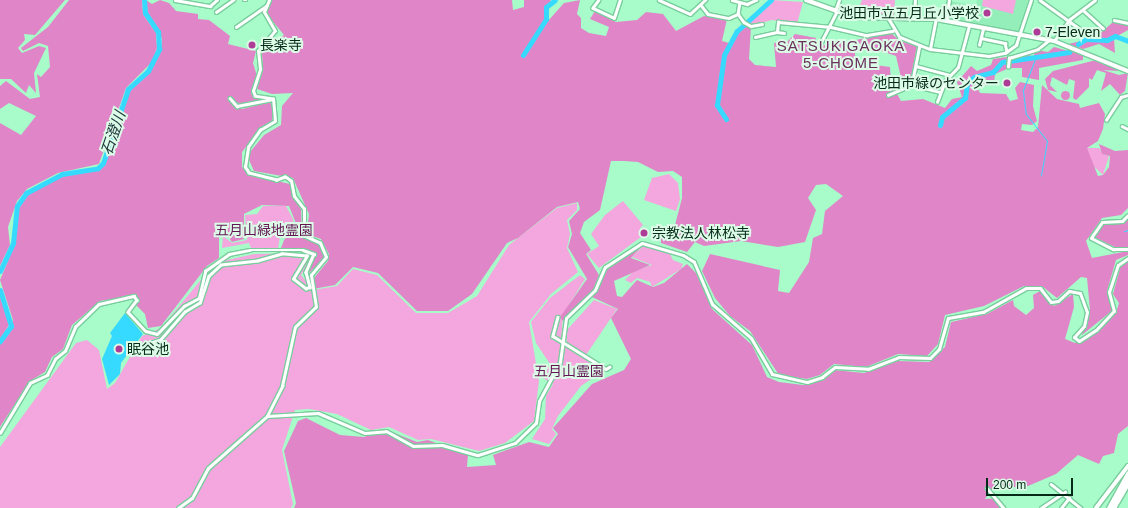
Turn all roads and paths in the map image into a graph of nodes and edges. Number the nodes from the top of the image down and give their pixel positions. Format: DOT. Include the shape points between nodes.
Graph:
graph roads {
  1 [pos="175,0"];
  2 [pos="217,0"];
  3 [pos="233,0"];
  4 [pos="268,0"];
  5 [pos="599,0"];
  6 [pos="620,0"];
  7 [pos="659,0"];
  8 [pos="705,0"];
  9 [pos="732,0"];
  10 [pos="756,0"];
  11 [pos="806,0"];
  12 [pos="839,0"];
  13 [pos="915,0"];
  14 [pos="949,0"];
  15 [pos="1031,0"];
  16 [pos="1040,0"];
  17 [pos="1096,0"];
  18 [pos="740,2"];
  19 [pos="701,5"];
  20 [pos="267,6"];
  21 [pos="1083,10"];
  22 [pos="836,11"];
  23 [pos="216,12"];
  24 [pos="738,14"];
  25 [pos="889,19"];
  26 [pos="914,19"];
  27 [pos="936,19"];
  28 [pos="1070,19"];
  29 [pos="1114,20"];
  30 [pos="946,21"];
  31 [pos="1128,23"];
  32 [pos="762,24"];
  33 [pos="969,26"];
  34 [pos="236,27"];
  35 [pos="831,27"];
  36 [pos="983,28"];
  37 [pos="1103,28"];
  38 [pos="1080,29"];
  39 [pos="893,31"];
  40 [pos="777,32"];
  41 [pos="784,33"];
  42 [pos="1020,36"];
  43 [pos="755,37"];
  44 [pos="981,38"];
  45 [pos="1051,41"];
  46 [pos="920,45"];
  47 [pos="979,45"];
  48 [pos="818,48"];
  49 [pos="930,49"];
  50 [pos="1009,54"];
  51 [pos="961,55"];
  52 [pos="916,66"];
  53 [pos="1008,67"];
  54 [pos="1128,71"];
  55 [pos="949,75"];
  56 [pos="912,85"];
  57 [pos="940,92"];
  58 [pos="1128,94"];
  59 [pos="888,95"];
  60 [pos="230,98"];
  61 [pos="273,99"];
  62 [pos="937,102"];
  63 [pos="1106,120"];
  64 [pos="1122,126"];
  65 [pos="1128,129"];
  66 [pos="1128,215"];
  67 [pos="1128,249"];
  68 [pos="1128,258"];
  69 [pos="310,287"];
  70 [pos="558,317"];
  71 [pos="563,341"];
  72 [pos="151,343"];
  73 [pos="609,367"];
  74 [pos="267,416"];
  75 [pos="0,433"];
  76 [pos="1128,466"];
  77 [pos="1128,474"];
  78 [pos="1128,482"];
  79 [pos="1050,484"];
  80 [pos="1128,486"];
  81 [pos="987,488"];
  82 [pos="1065,492"];
  83 [pos="1069,498"];
  84 [pos="178,508"];
  85 [pos="1004,508"];
  86 [pos="1041,508"];
  87 [pos="1061,508"];
  88 [pos="1081,508"];
  89 [pos="1096,508"];
  90 [pos="1108,508"];
  91 [pos="1114,508"];
  1 -- 2 [label="street" via="210,6"];
  3 -- 23 [label="street"];
  4 -- 20 [label="street"];
  5 -- 6 [label="street" via="593,8 614,18"];
  7 -- 19 [label="street" via="690,14"];
  8 -- 19 [label="street"];
  9 -- 18 [label="street"];
  10 -- 18 [label="street" via="751,4"];
  11 -- 22 [label="main road"];
  12 -- 22 [label="street"];
  13 -- 26 [label="street"];
  14 -- 30 [label="street"];
  15 -- 42 [label="street"];
  16 -- 28 [label="street"];
  17 -- 21 [label="street"];
  18 -- 24 [label="street"];
  19 -- 24 [label="street" via="708,14 729,18"];
  20 -- 34 [label="street"];
  20 -- 61 [label="street" via="265,16 275,31 258,51 260,70 253,95"];
  21 -- 28 [label="street"];
  21 -- 37 [label="street"];
  22 -- 25 [label="main road" via="863,18"];
  22 -- 35 [label="street"];
  24 -- 32 [label="street" via="744,23"];
  25 -- 26 [label="main road"];
  25 -- 39 [label="street"];
  26 -- 27 [label="main road"];
  27 -- 30 [label="main road"];
  27 -- 49 [label="street"];
  28 -- 38 [label="street"];
  28 -- 45 [label="street"];
  29 -- 31 [label="street"];
  30 -- 33 [label="main road"];
  33 -- 36 [label="main road"];
  33 -- 51 [label="street"];
  35 -- 39 [label="street" via="867,35"];
  35 -- 40 [label="street" via="778,22"];
  35 -- 48 [label="street"];
  36 -- 42 [label="main road"];
  36 -- 44 [label="street"];
  39 -- 46 [label="street"];
  40 -- 41 [label="street"];
  40 -- 43 [label="street"];
  42 -- 45 [label="main road"];
  42 -- 50 [label="street"];
  44 -- 47 [label="street"];
  44 -- 50 [label="street" via="1005,43"];
  45 -- 50 [label="street" via="1038,48"];
  45 -- 54 [label="main road"];
  46 -- 49 [label="street"];
  46 -- 52 [label="street"];
  49 -- 51 [label="street"];
  50 -- 51 [label="street"];
  50 -- 53 [label="street"];
  51 -- 55 [label="street" via="958,67"];
  52 -- 55 [label="street"];
  52 -- 56 [label="street"];
  55 -- 57 [label="street"];
  56 -- 57 [label="street"];
  56 -- 59 [label="street"];
  57 -- 62 [label="street"];
  58 -- 63 [label="street" via="1121,97"];
  60 -- 61 [label="street" via="237,106"];
  61 -- 69 [label="street" via="274,122 260,130 248,148 245,167 249,173 277,180 285,177 291,181 294,196 304,209 304,236 320,243 326,257 310,275"];
  64 -- 65 [label="street"];
  66 -- 67 [label="street" via="1122,221 1102,222 1092,238 1113,249"];
  68 -- 71 [label="street" via="1118,264 1108,292 1114,311 1096,330 1079,340 1074,337 1084,326 1087,312 1080,293 1069,291 1058,301 1051,302 1040,288 1026,288 983,312 948,318 939,349 930,358 899,357 868,369 835,367 822,377 807,382 772,374 751,338 712,304 694,262 683,255 642,243 605,267 595,290 564,322"];
  69 -- 72 [label="street" via="306,290 293,279 307,256 282,254 258,261 221,265 208,276 200,303 185,312 161,340"];
  69 -- 74 [label="street" via="316,307 295,327 282,386"];
  69 -- 75 [label="street" via="305,277 314,260 312,252 250,250 229,254 209,268 203,275 199,298 184,306 157,334 146,331 128,312 137,300 134,296 99,304 76,327 65,351 55,359 48,375 30,383"];
  70 -- 71 [label="street" via="553,336"];
  71 -- 73 [label="street" via="606,369"];
  71 -- 74 [label="street" via="560,362 539,401 536,423 515,442 483,455 442,444 413,446 386,431 365,433 318,413"];
  74 -- 84 [label="street" via="208,468 192,498"];
  76 -- 89 [label="main road"];
  77 -- 90 [label="highway"];
  78 -- 91 [label="highway"];
  79 -- 82 [label="street"];
  80 -- 91 [label="highway"];
  81 -- 85 [label="street"];
  82 -- 83 [label="street"];
  82 -- 86 [label="street"];
  83 -- 87 [label="street"];
  83 -- 88 [label="street"];
}
